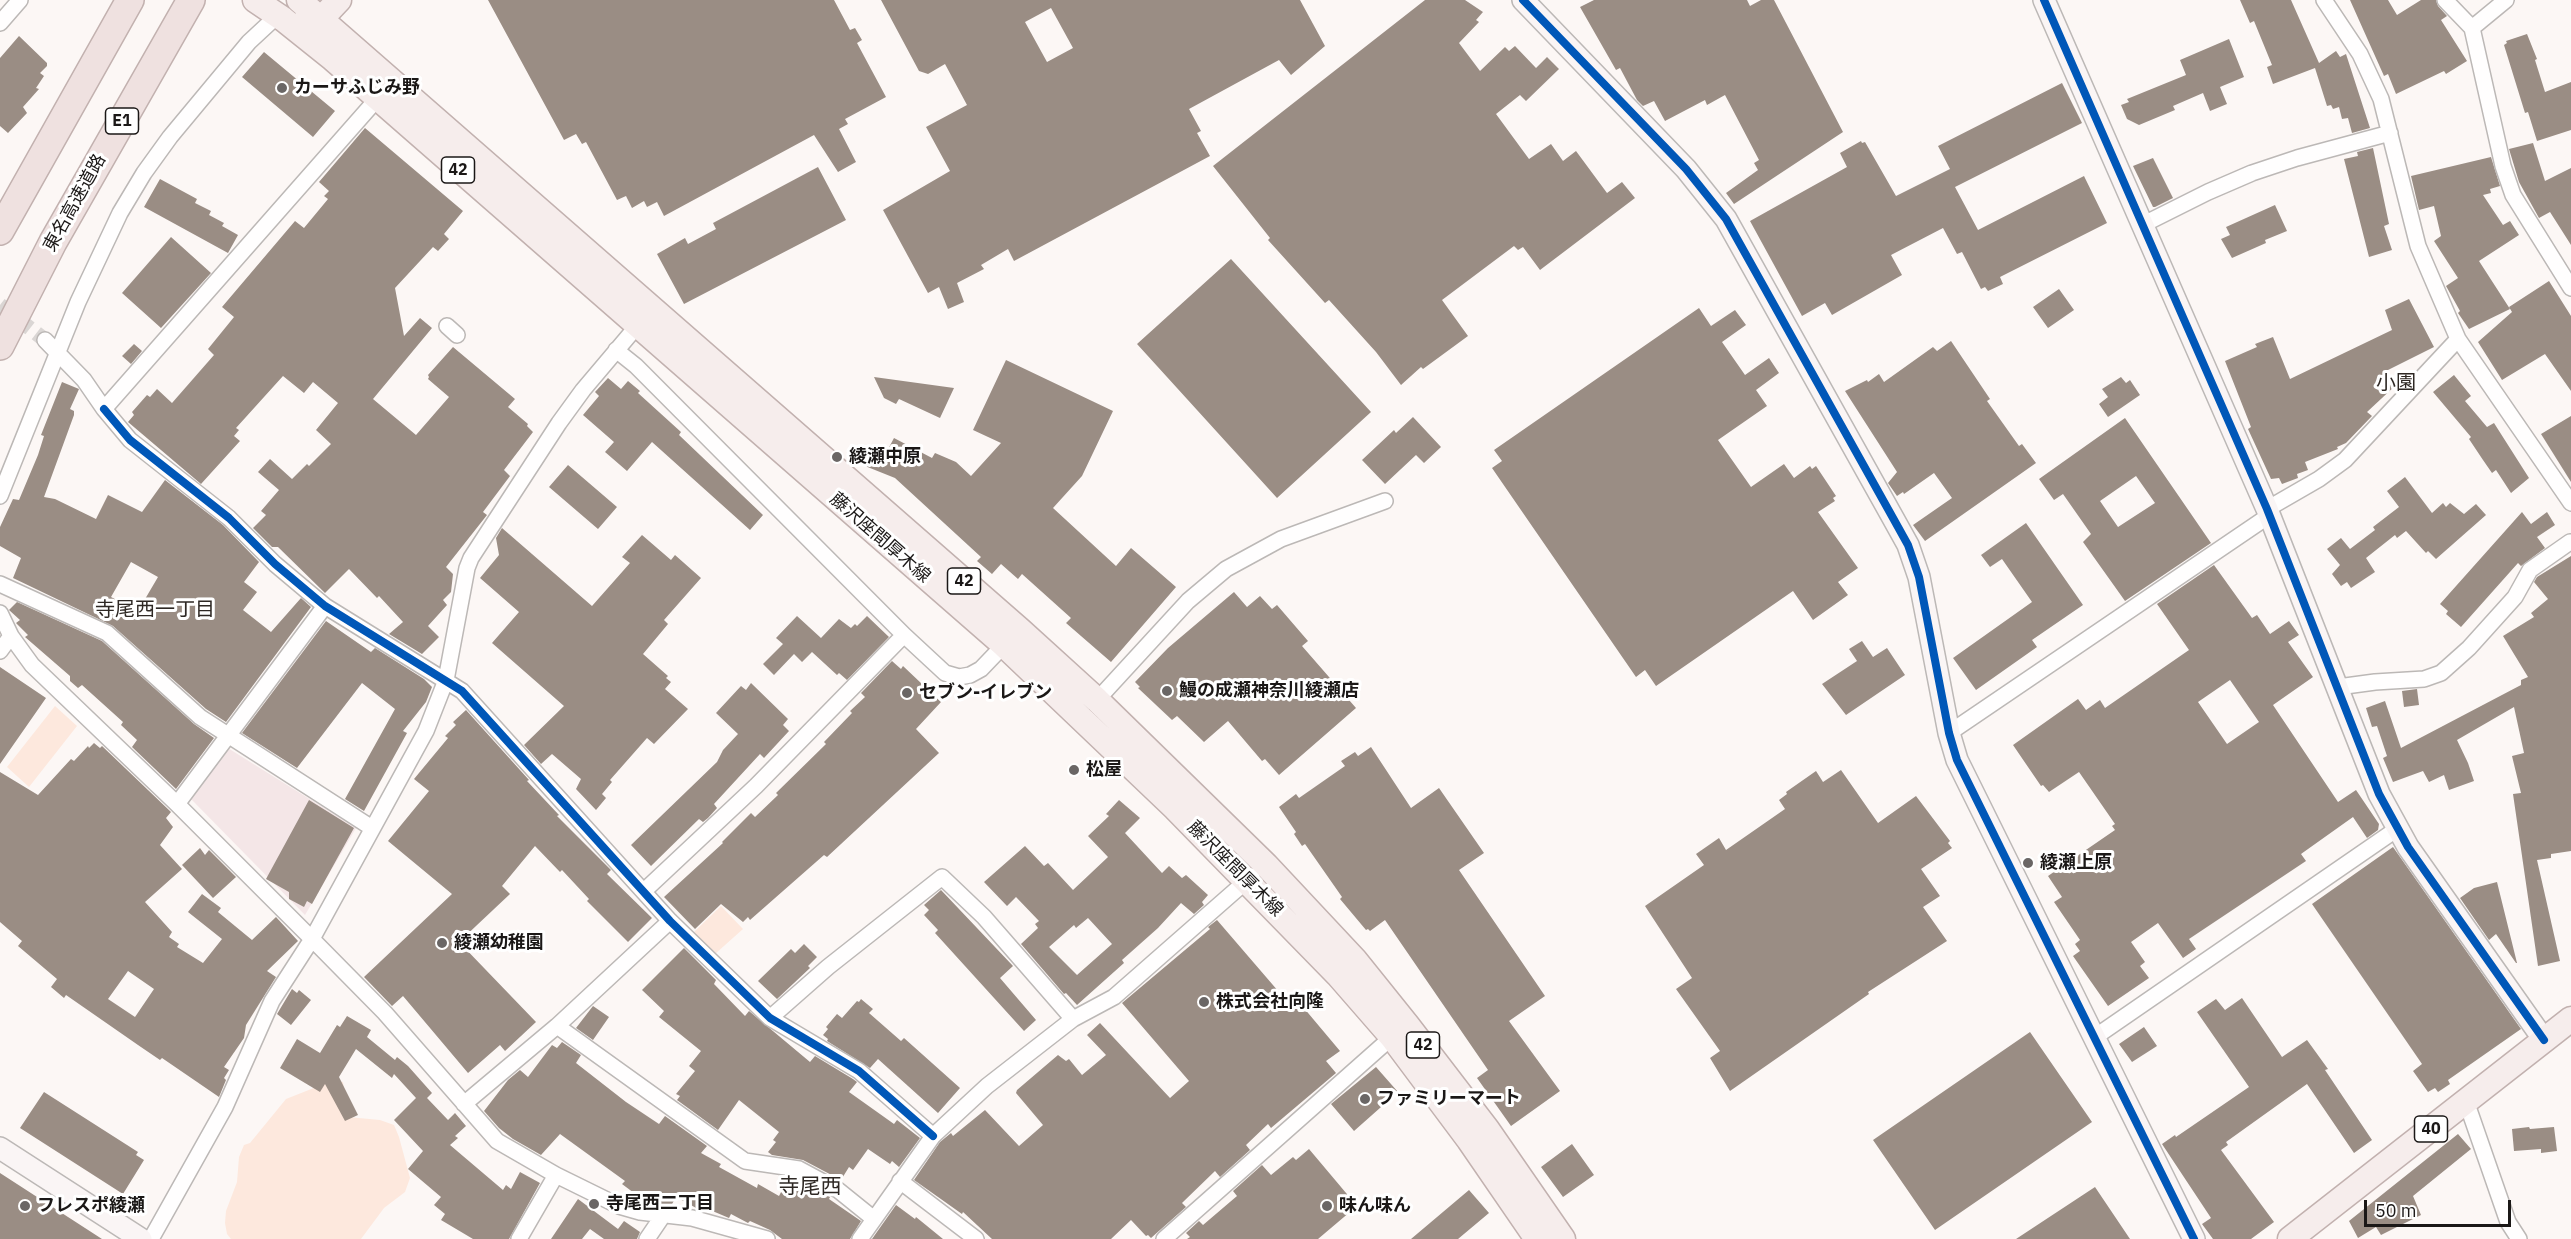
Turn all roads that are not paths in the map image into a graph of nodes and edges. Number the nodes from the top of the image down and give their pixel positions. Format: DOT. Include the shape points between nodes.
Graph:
graph roads {
  1 [pos="20,0"];
  2 [pos="116,0"];
  3 [pos="130,0"];
  4 [pos="191,0"];
  5 [pos="211,0"];
  6 [pos="298,0"];
  7 [pos="339,0"];
  8 [pos="2044,0"];
  9 [pos="2324,0"];
  10 [pos="2445,0"];
  11 [pos="2506,0"];
  12 [pos="1531,3"];
  13 [pos="268,9"];
  14 [pos="321,19"];
  15 [pos="0,23"];
  16 [pos="2472,28"];
  17 [pos="377,99"];
  18 [pos="2390,133"];
  19 [pos="5,222"];
  20 [pos="2142,225"];
  21 [pos="52,242"];
  22 [pos="2571,288"];
  23 [pos="644,318"];
  24 [pos="2458,339"];
  25 [pos="45,340"];
  26 [pos="0,346"];
  27 [pos="616,350"];
  28 [pos="58,354"];
  29 [pos="104,409"];
  30 [pos="0,496"];
  31 [pos="1385,501"];
  32 [pos="2571,503"];
  33 [pos="2268,512"];
  34 [pos="2571,542"];
  35 [pos="0,584"];
  36 [pos="325,606"];
  37 [pos="0,614"];
  38 [pos="904,635"];
  39 [pos="11,636"];
  40 [pos="1004,645"];
  41 [pos="0,651"];
  42 [pos="446,680"];
  43 [pos="2338,687"];
  44 [pos="1097,700"];
  45 [pos="1949,733"];
  46 [pos="227,737"];
  47 [pos="177,804"];
  48 [pos="372,828"];
  49 [pos="2397,829"];
  50 [pos="1266,865"];
  51 [pos="1247,881"];
  52 [pos="644,891"];
  53 [pos="670,921"];
  54 [pos="312,939"];
  55 [pos="770,1018"];
  56 [pos="1073,1019"];
  57 [pos="2571,1019"];
  58 [pos="557,1026"];
  59 [pos="1392,1037"];
  60 [pos="2095,1037"];
  61 [pos="2544,1040"];
  62 [pos="2466,1101"];
  63 [pos="464,1104"];
  64 [pos="933,1136"];
  65 [pos="0,1148"];
  66 [pos="556,1175"];
  67 [pos="900,1181"];
  68 [pos="664,1214"];
  69 [pos="874,1219"];
  70 [pos="141,1239"];
  71 [pos="151,1239"];
  72 [pos="519,1239"];
  73 [pos="647,1239"];
  74 [pos="767,1239"];
  75 [pos="860,1239"];
  76 [pos="976,1239"];
  77 [pos="1164,1239"];
  78 [pos="1537,1239"];
  79 [pos="1563,1239"];
  80 [pos="2194,1239"];
  81 [pos="2290,1239"];
  82 [pos="2519,1239"];
  1 -- 15 [label="street"];
  2 -- 19 [label="highway"];
  3 -- 19 [label="highway"];
  4 -- 21 [label="highway, 東名高速道路 / E1"];
  5 -- 21 [label="highway" via="143,115"];
  6 -- 13 [label="main road"];
  6 -- 14 [label="main road, 42"];
  7 -- 14 [label="main road"];
  8 -- 20 [label="street"];
  9 -- 18 [label="street" via="2360,54 2381,99"];
  10 -- 16 [label="street"];
  11 -- 16 [label="street"];
  12 -- 45 [label="street" via="1686,168 1739,239 1908,545 1919,577"];
  13 -- 14 [label="main road" via="309,21"];
  13 -- 17 [label="main road, 藤沢座間厚木線 / 42"];
  13 -- 28 [label="street" via="249,42 144,173 98,257"];
  14 -- 23 [label="main road, 藤沢座間厚木線 / 42"];
  16 -- 22 [label="street" via="2513,195"];
  17 -- 23 [label="main road, 藤沢座間厚木線 / 42"];
  17 -- 29 [label="street"];
  18 -- 20 [label="street" via="2253,173"];
  18 -- 24 [label="street" via="2418,246"];
  20 -- 33 [label="street"];
  21 -- 26 [label="highway, 東名高速道路 / E1"];
  23 -- 27 [label="street"];
  23 -- 40 [label="main road, 藤沢座間厚木線 / 42"];
  23 -- 44 [label="main road, 藤沢座間厚木線 / 42"];
  24 -- 32 [label="street"];
  24 -- 33 [label="street" via="2345,460"];
  25 -- 28 [label="street"];
  27 -- 38 [label="street"];
  27 -- 42 [label="street" via="559,423 471,558"];
  28 -- 29 [label="street" via="84,380"];
  28 -- 30 [label="street"];
  29 -- 36 [label="street" via="130,440 229,518"];
  31 -- 44 [label="street" via="1281,539 1226,569 1188,601"];
  33 -- 43 [label="street"];
  33 -- 45 [label="street"];
  34 -- 43 [label="street" via="2530,570 2515,597 2441,673 2424,680"];
  35 -- 46 [label="street" via="107,633"];
  36 -- 42 [label="street"];
  36 -- 46 [label="street"];
  37 -- 39 [label="street"];
  38 -- 40 [label="street" via="945,673 959,676 981,669"];
  38 -- 52 [label="street" via="756,786"];
  39 -- 41 [label="street"];
  39 -- 47 [label="street" via="32,665"];
  40 -- 51 [label="main road, 藤沢座間厚木線 / 42"];
  42 -- 48 [label="street" via="423,736"];
  42 -- 52 [label="street" via="462,691"];
  43 -- 49 [label="street" via="2379,794"];
  44 -- 50 [label="main road, 藤沢座間厚木線 / 42"];
  45 -- 60 [label="street" via="1957,760"];
  46 -- 47 [label="street"];
  46 -- 48 [label="street"];
  47 -- 54 [label="street"];
  48 -- 54 [label="street"];
  49 -- 60 [label="street"];
  49 -- 61 [label="street"];
  50 -- 51 [label="street"];
  50 -- 79 [label="main road, 藤沢座間厚木線 / 42" via="1354,960 1408,1026"];
  51 -- 56 [label="street" via="1114,997"];
  51 -- 59 [label="main road, 藤沢座間厚木線 / 42"];
  52 -- 53 [label="street"];
  53 -- 55 [label="street"];
  53 -- 58 [label="street"];
  54 -- 63 [label="street" via="385,1013"];
  54 -- 71 [label="street" via="272,1001 230,1100"];
  55 -- 56 [label="street" via="942,877 984,917"];
  55 -- 64 [label="street" via="860,1071"];
  56 -- 64 [label="street" via="987,1086"];
  57 -- 61 [label="main road, 40"];
  58 -- 63 [label="street"];
  58 -- 69 [label="street" via="745,1161 799,1169 838,1190"];
  59 -- 77 [label="street"];
  59 -- 78 [label="main road, 藤沢座間厚木線 / 42"];
  60 -- 80 [label="street"];
  61 -- 62 [label="main road, 40"];
  62 -- 81 [label="main road, 40"];
  62 -- 82 [label="street" via="2508,1222"];
  63 -- 66 [label="street" via="498,1141"];
  64 -- 67 [label="street"];
  65 -- 70 [label="street"];
  66 -- 68 [label="street" via="619,1206"];
  66 -- 72 [label="street"];
  67 -- 69 [label="street"];
  67 -- 76 [label="street"];
  68 -- 73 [label="street"];
  68 -- 74 [label="street"];
  69 -- 75 [label="street"];
}
